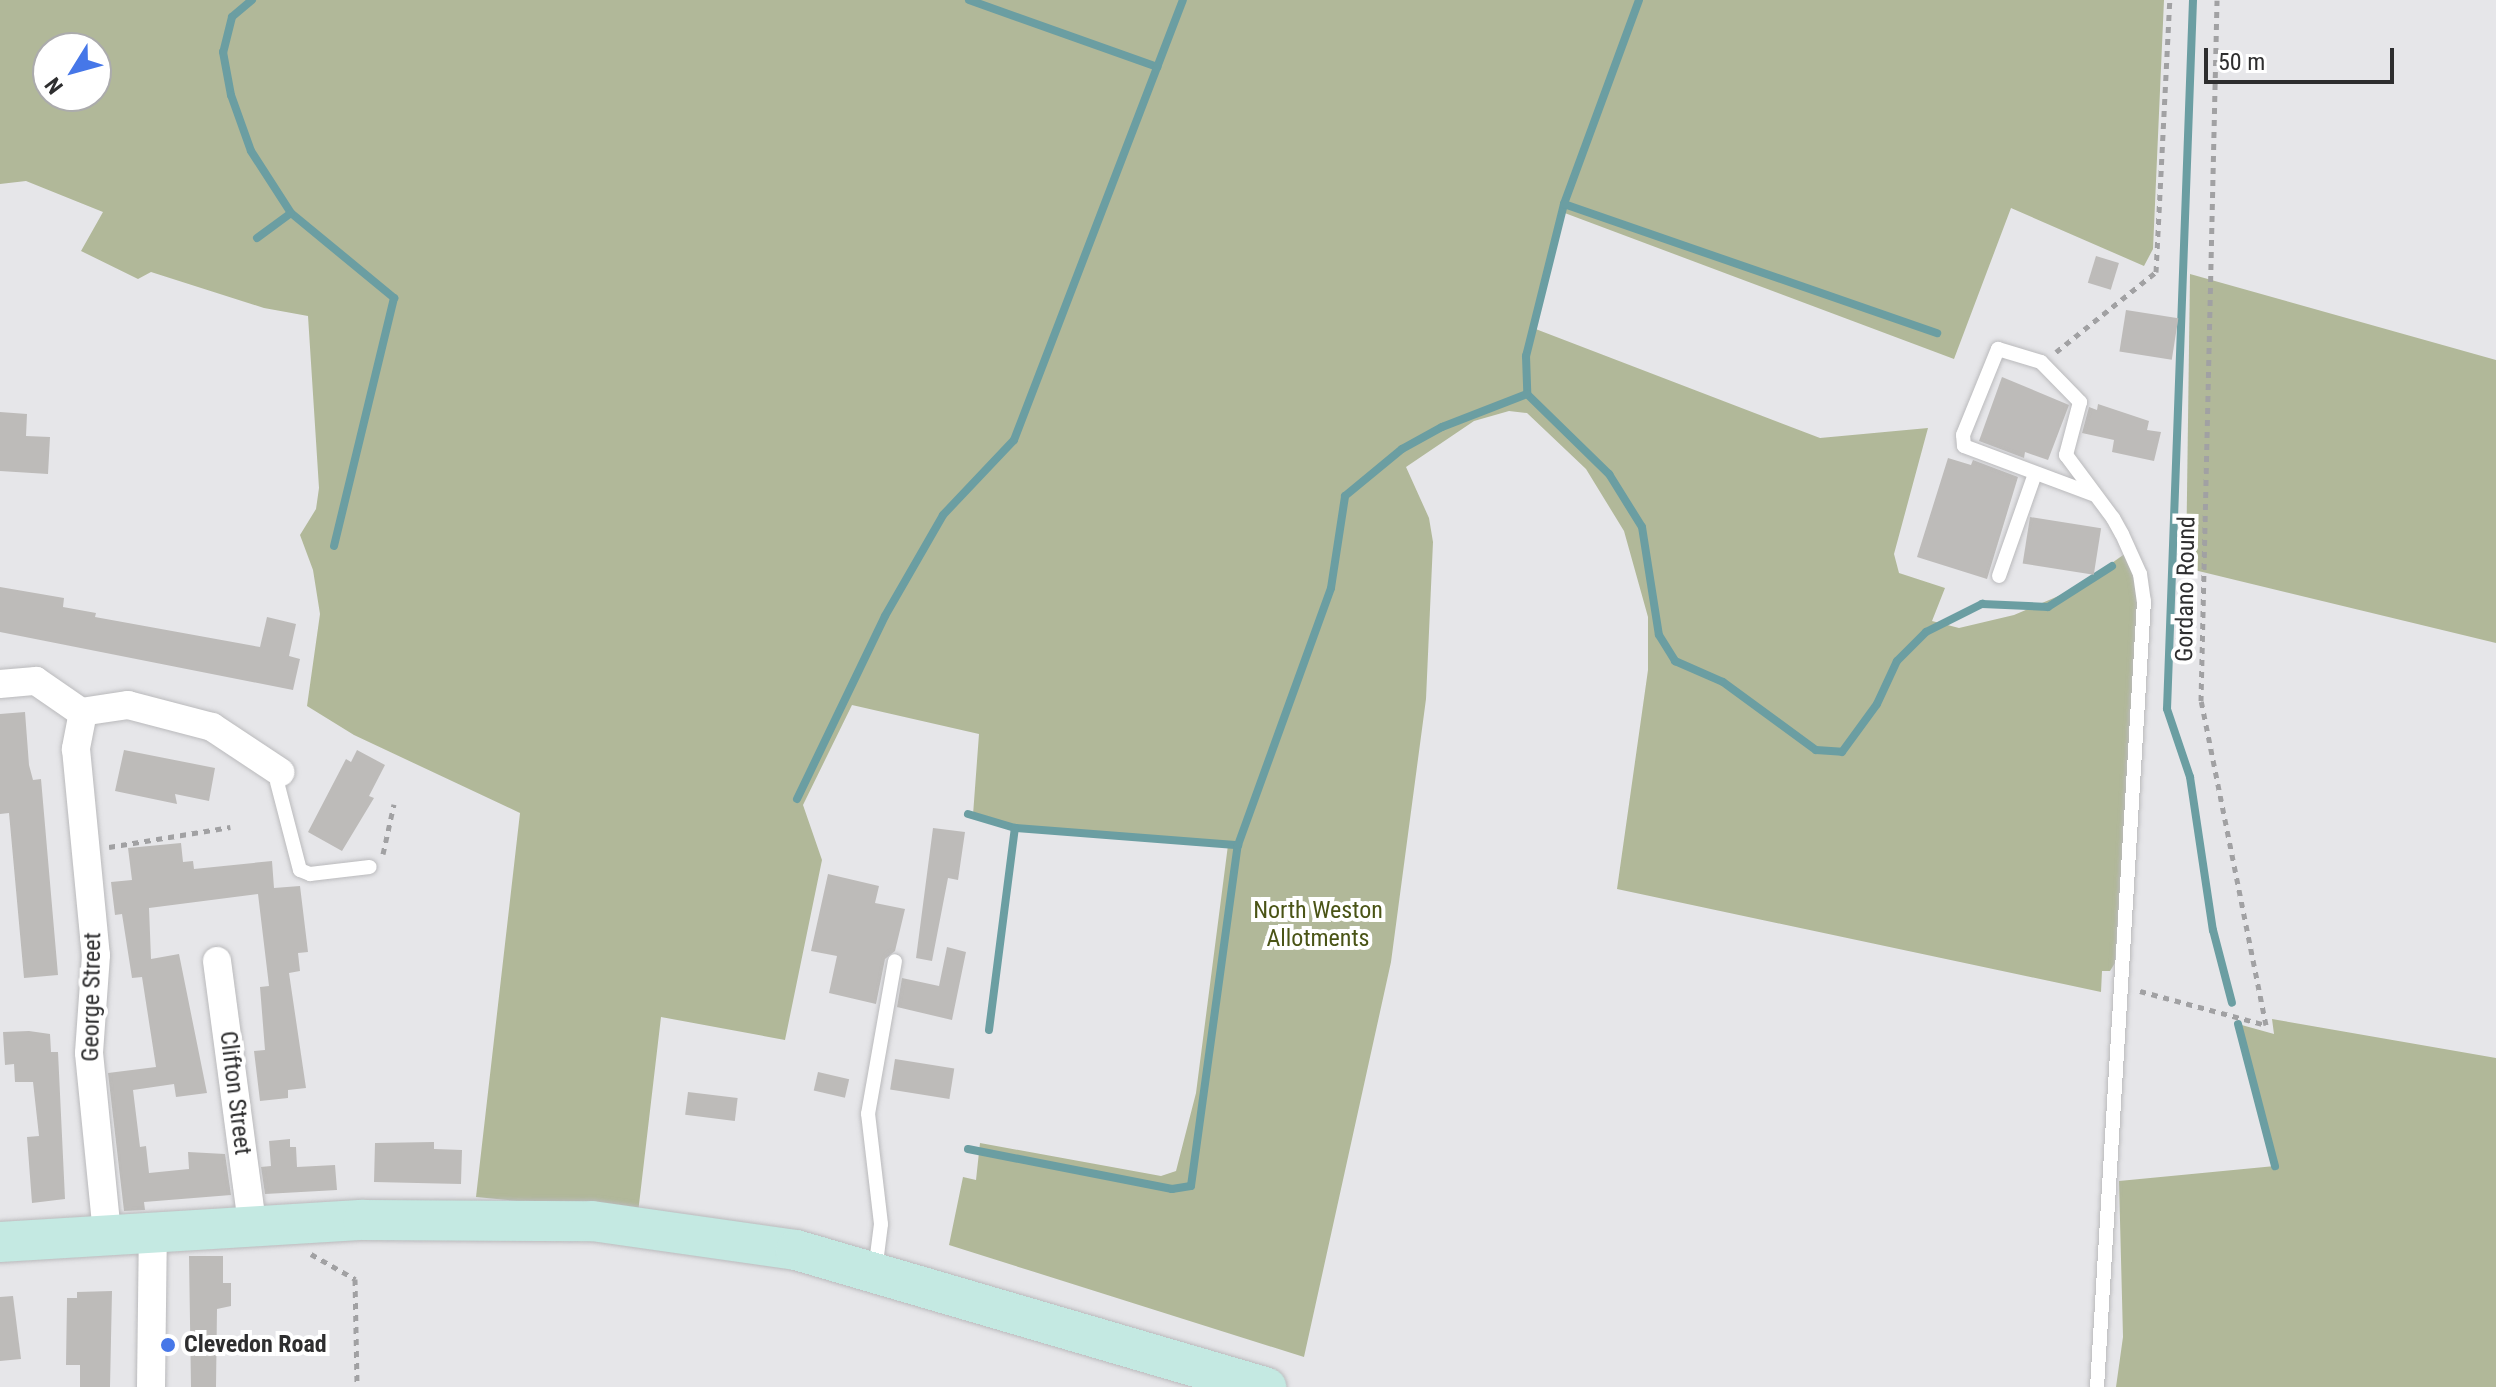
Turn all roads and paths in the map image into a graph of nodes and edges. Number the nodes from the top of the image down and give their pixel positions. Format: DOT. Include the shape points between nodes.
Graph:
graph roads {
  1 [pos="2170,0"];
  2 [pos="2217,0"];
  3 [pos="2046,366"];
  4 [pos="2035,474"];
  5 [pos="2095,495"];
  6 [pos="1999,576"];
  7 [pos="0,684"];
  8 [pos="83,712"];
  9 [pos="284,769"];
  10 [pos="394,804"];
  11 [pos="230,827"];
  12 [pos="85,851"];
  13 [pos="370,867"];
  14 [pos="216,957"];
  15 [pos="895,961"];
  16 [pos="2124,987"];
  17 [pos="291,1223"];
  18 [pos="252,1225"];
  19 [pos="153,1232"];
  20 [pos="107,1234"];
  21 [pos="0,1242"];
  22 [pos="875,1271"];
  23 [pos="151,1387"];
  24 [pos="357,1387"];
  25 [pos="1266,1387"];
  26 [pos="2097,1387"];
  1 -- 3 [label="path" via="2156,272 2058,347"];
  2 -- 16 [label="path, Gordano Round" via="2201,701 2266,1025"];
  3 -- 4 [label="lane" via="1998,349 1962,440 1971,452"];
  3 -- 5 [label="lane" via="2081,404 2065,449"];
  4 -- 5 [label="lane"];
  4 -- 6 [label="lane"];
  5 -- 16 [label="lane" via="2136,562 2144,601"];
  7 -- 8 [label="street" via="36,681"];
  8 -- 9 [label="street" via="128,705 212,727"];
  8 -- 12 [label="street, George Street" via="76,749"];
  9 -- 13 [label="lane" via="300,870 307,874"];
  10 -- 13 [label="path" via="382,860"];
  11 -- 12 [label="path"];
  12 -- 20 [label="street, George Street" via="96,955 89,1053"];
  14 -- 18 [label="street, Clifton Street"];
  15 -- 22 [label="lane" via="868,1114 881,1224"];
  16 -- 26 [label="lane"];
  17 -- 18 [label="main road"];
  17 -- 22 [label="main road" via="592,1221 796,1250"];
  17 -- 24 [label="path" via="318,1261 355,1279"];
  18 -- 19 [label="main road"];
  19 -- 20 [label="main road"];
  19 -- 23 [label="street"];
  20 -- 21 [label="main road"];
  22 -- 25 [label="main road"];
}
